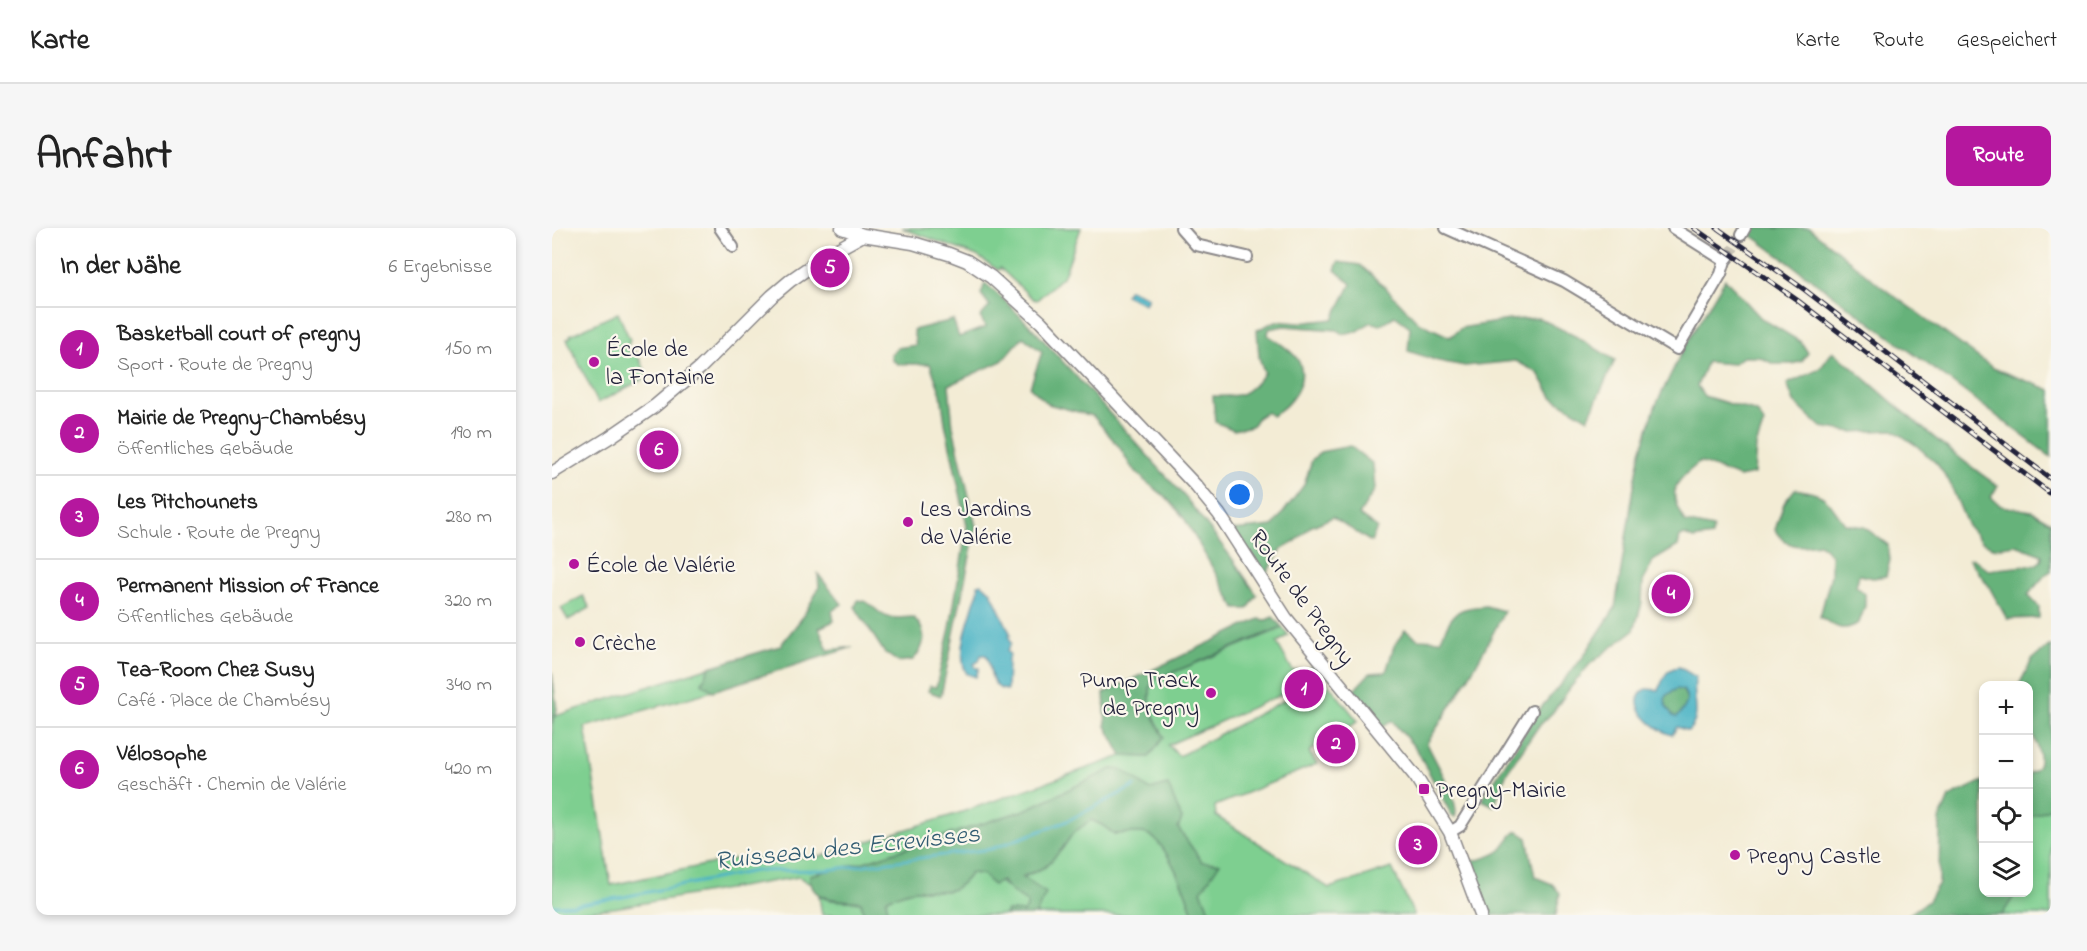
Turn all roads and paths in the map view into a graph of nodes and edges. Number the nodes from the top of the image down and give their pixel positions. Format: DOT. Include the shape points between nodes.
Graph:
graph roads {
  1 [pos="720,228"];
  2 [pos="842,228"];
  3 [pos="1181,228"];
  4 [pos="1446,228"];
  5 [pos="1673,228"];
  6 [pos="863,235"];
  7 [pos="733,247"];
  8 [pos="1246,257"];
  9 [pos="552,472"];
  10 [pos="1532,711"];
  11 [pos="1450,832"];
  12 [pos="1481,915"];
  1 -- 7 [label="street"];
  2 -- 6 [label="street, Route de Pregny"];
  3 -- 8 [label="street" via="1196,245"];
  4 -- 5 [label="street" via="1564,281 1677,349 1727,259"];
  6 -- 9 [label="street" via="811,266 772,296 661,401"];
  6 -- 11 [label="street, Route de Pregny" via="913,243 967,261 1041,322 1219,514 1286,618 1412,771"];
  10 -- 11 [label="street" via="1460,826"];
  11 -- 12 [label="street, Route de Pregny"];
}
